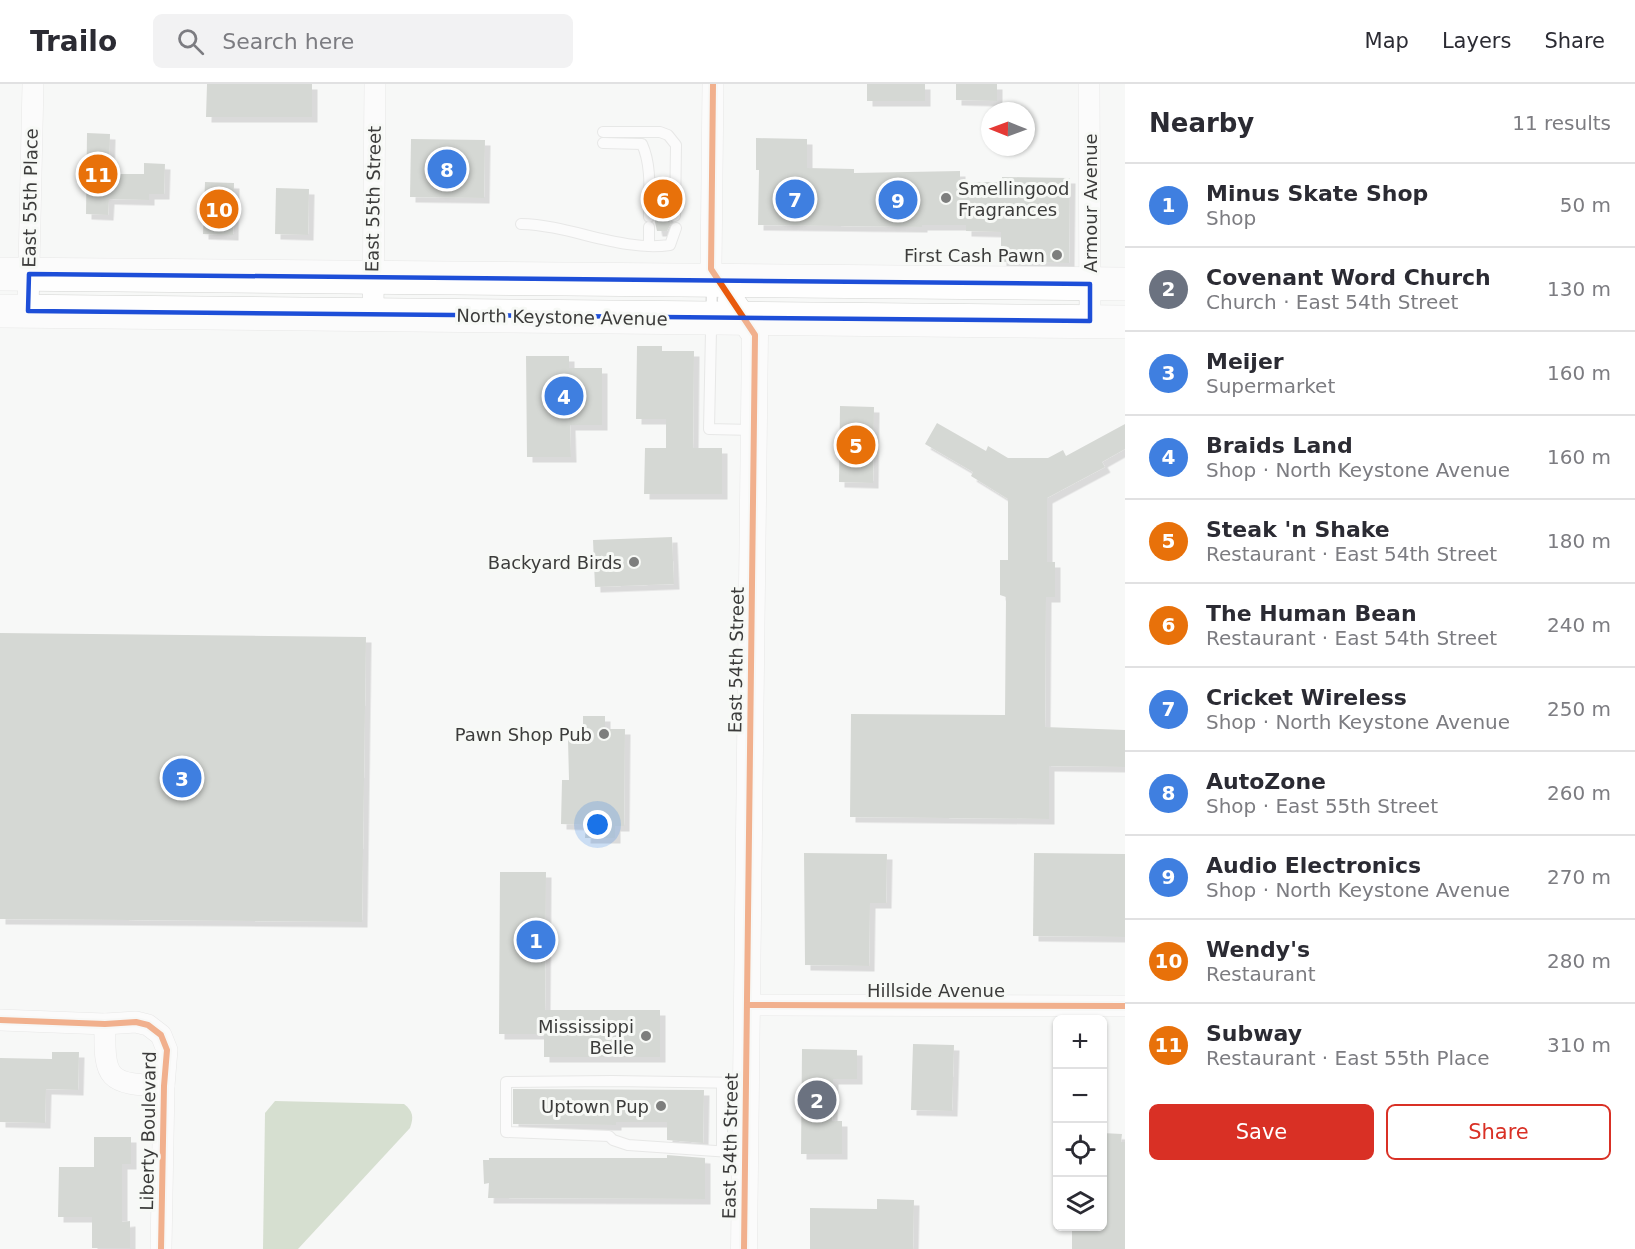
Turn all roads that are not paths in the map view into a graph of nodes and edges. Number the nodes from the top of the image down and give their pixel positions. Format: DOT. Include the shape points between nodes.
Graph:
graph roads {
  1 [pos="33,84"];
  2 [pos="375,84"];
  3 [pos="713,84"];
  4 [pos="1089,84"];
  5 [pos="675,216"];
  6 [pos="521,224"];
  7 [pos="676,228"];
  8 [pos="649,246"];
  9 [pos="15,274"];
  10 [pos="372,277"];
  11 [pos="1090,284"];
  12 [pos="1125,284"];
  13 [pos="724,300"];
  14 [pos="14,311"];
  15 [pos="373,315"];
  16 [pos="1090,321"];
  17 [pos="1125,322"];
  18 [pos="754,430"];
  19 [pos="747,1005"];
  20 [pos="1125,1006"];
  21 [pos="0,1020"];
  22 [pos="105,1024"];
  23 [pos="734,1083"];
  24 [pos="164,1086"];
  25 [pos="734,1152"];
  26 [pos="161,1249"];
  27 [pos="744,1249"];
  1 -- 9 [label="street, East 55th Place"];
  2 -- 10 [label="street, East 55th Street"];
  3 -- 13 [label="street, East 54th Street" via="711,269"];
  4 -- 11 [label="street, Armour Avenue"];
  5 -- 8 [label="lane" via="676,145 668,135 660,132 603,137 642,144 648,168"];
  6 -- 8 [label="lane"];
  7 -- 8 [label="lane" via="670,245"];
  9 -- 10 [label="main road, North Keystone Avenue"];
  9 -- 14 [label="street, East 55th Place"];
  10 -- 13 [label="main road, North Keystone Avenue"];
  10 -- 15 [label="street, East 55th Street"];
  11 -- 12 [label="main road, North Keystone Avenue"];
  11 -- 13 [label="main road, North Keystone Avenue"];
  11 -- 16 [label="street, Armour Avenue"];
  13 -- 15 [label="main road, North Keystone Avenue"];
  13 -- 16 [label="main road, North Keystone Avenue" via="880,324"];
  13 -- 18 [label="street, East 54th Street" via="755,335"];
  13 -- 18 [label="lane" via="709,429"];
  14 -- 15 [label="main road, North Keystone Avenue"];
  16 -- 17 [label="main road, North Keystone Avenue"];
  18 -- 19 [label="street, East 54th Street"];
  19 -- 20 [label="street, Hillside Avenue"];
  19 -- 23 [label="street, East 54th Street"];
  21 -- 22 [label="street, Liberty Boulevard"];
  22 -- 24 [label="street, Liberty Boulevard" via="104,1057 110,1072 131,1085"];
  22 -- 24 [label="street, Liberty Boulevard" via="143,1023 161,1035 167,1050"];
  23 -- 25 [label="street, East 54th Street"];
  23 -- 25 [label="lane" via="506,1082 506,1132 609,1136 628,1145"];
  24 -- 26 [label="street, Liberty Boulevard"];
  25 -- 27 [label="street, East 54th Street"];
}
